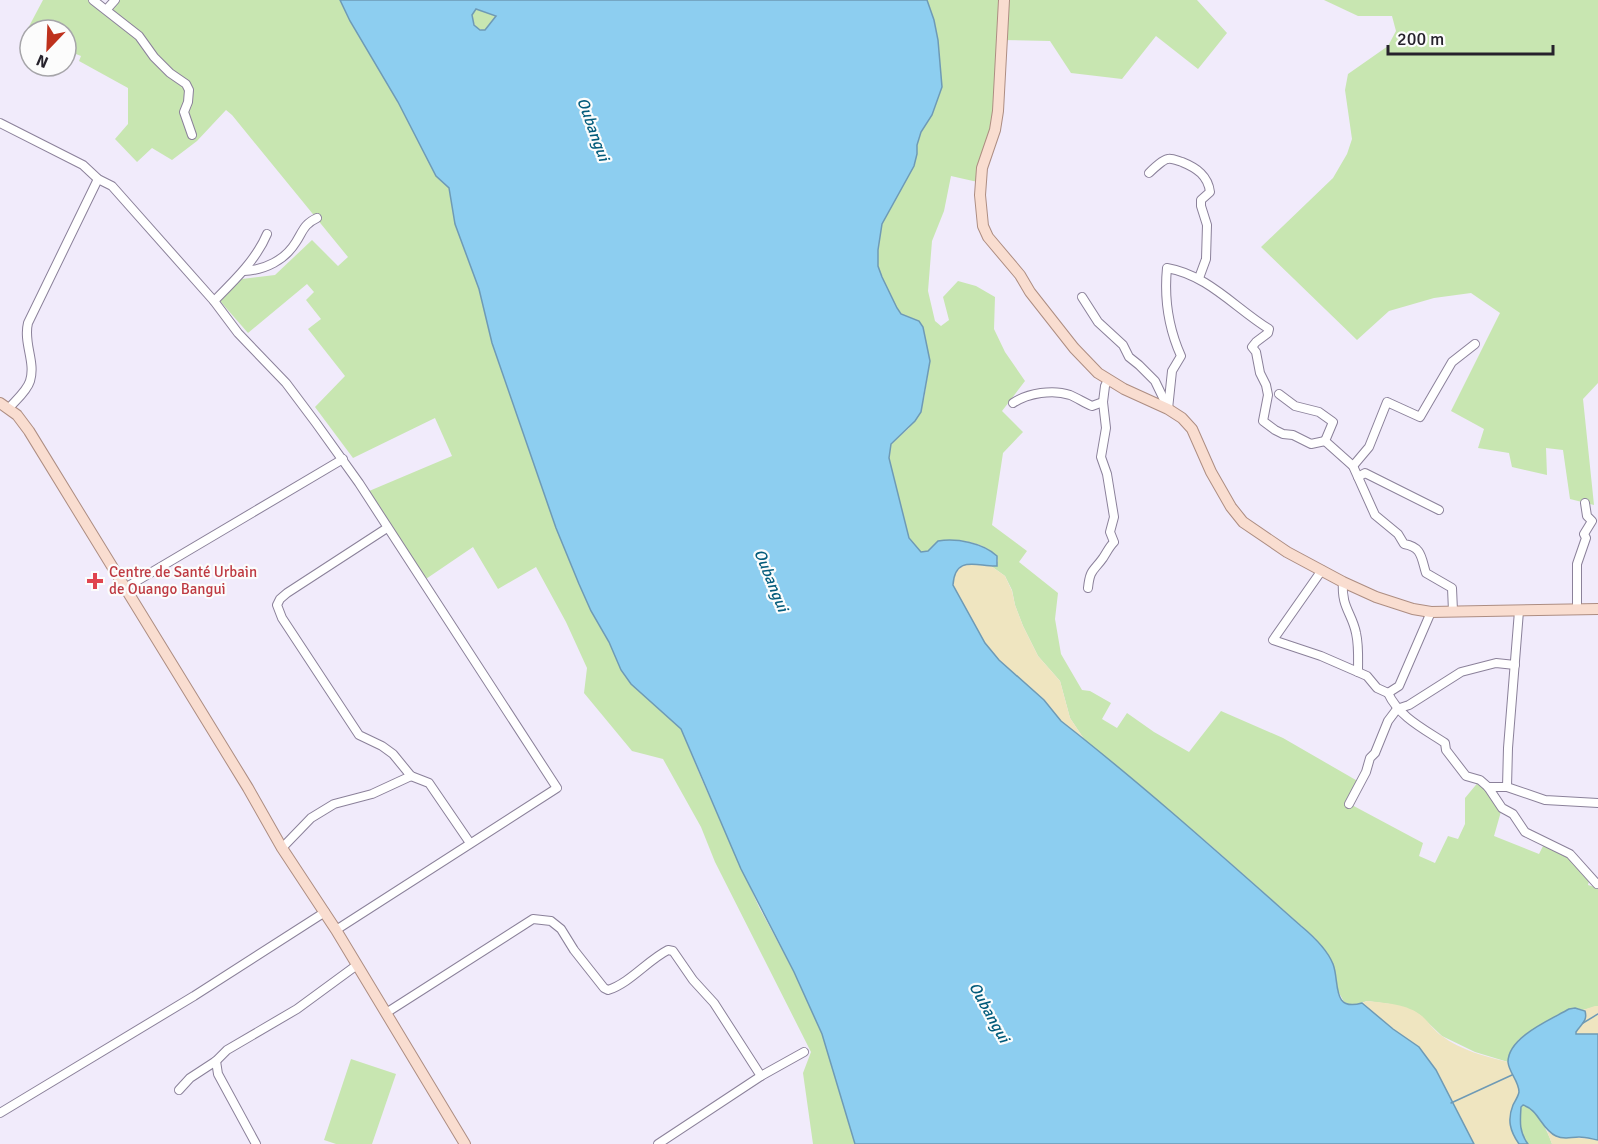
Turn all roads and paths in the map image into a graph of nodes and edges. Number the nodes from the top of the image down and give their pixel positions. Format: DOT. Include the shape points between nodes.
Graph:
graph roads {
  1 [pos="93,0"];
  2 [pos="115,0"];
  3 [pos="1004,0"];
  4 [pos="107,9"];
  5 [pos="0,123"];
  6 [pos="192,135"];
  7 [pos="1149,172"];
  8 [pos="98,179"];
  9 [pos="317,218"];
  10 [pos="267,234"];
  11 [pos="244,271"];
  12 [pos="1199,278"];
  13 [pos="1082,297"];
  14 [pos="214,301"];
  15 [pos="1475,344"];
  16 [pos="1108,380"];
  17 [pos="1279,394"];
  18 [pos="1103,402"];
  19 [pos="1013,403"];
  20 [pos="5,405"];
  21 [pos="1168,409"];
  22 [pos="1325,441"];
  23 [pos="343,459"];
  24 [pos="1353,466"];
  25 [pos="1358,477"];
  26 [pos="1585,503"];
  27 [pos="1439,510"];
  28 [pos="387,528"];
  29 [pos="1322,570"];
  30 [pos="1344,582"];
  31 [pos="125,588"];
  32 [pos="1088,588"];
  33 [pos="1598,609"];
  34 [pos="1577,610"];
  35 [pos="1452,611"];
  36 [pos="1519,611"];
  37 [pos="1431,612"];
  38 [pos="1515,665"];
  39 [pos="1358,672"];
  40 [pos="1388,693"];
  41 [pos="1397,710"];
  42 [pos="411,776"];
  43 [pos="1488,787"];
  44 [pos="1507,787"];
  45 [pos="1598,803"];
  46 [pos="1349,804"];
  47 [pos="470,843"];
  48 [pos="282,848"];
  49 [pos="1597,884"];
  50 [pos="325,912"];
  51 [pos="336,930"];
  52 [pos="357,965"];
  53 [pos="386,1013"];
  54 [pos="804,1052"];
  55 [pos="216,1061"];
  56 [pos="761,1076"];
  57 [pos="179,1090"];
  58 [pos="0,1113"];
  59 [pos="663,1143"];
  60 [pos="256,1144"];
  61 [pos="465,1144"];
  1 -- 4 [label="street"];
  2 -- 4 [label="street"];
  3 -- 16 [label="main road" via="998,111 982,168 983,226 1074,348"];
  4 -- 6 [label="street" via="139,36 170,73 186,84 189,102 184,112"];
  5 -- 8 [label="street" via="83,165"];
  7 -- 12 [label="street" via="1170,158 1197,169 1209,186 1210,192 1201,201 1208,225 1206,259"];
  8 -- 14 [label="street" via="112,186"];
  8 -- 20 [label="street" via="28,323 25,333 31,379"];
  9 -- 11 [label="street" via="306,224 282,258 260,269"];
  10 -- 11 [label="street"];
  11 -- 14 [label="street"];
  12 -- 21 [label="street" via="1167,268 1167,307 1181,356 1172,371"];
  12 -- 22 [label="street" via="1269,329 1252,347 1268,395 1263,420 1275,430 1311,444"];
  13 -- 21 [label="street" via="1098,322 1155,381"];
  14 -- 23 [label="street" via="238,333 286,383"];
  15 -- 24 [label="street" via="1452,362 1420,417 1387,402 1369,447"];
  16 -- 18 [label="street"];
  16 -- 21 [label="main road"];
  17 -- 22 [label="street" via="1295,406 1319,412 1333,422"];
  18 -- 19 [label="street" via="1092,406 1059,392 1040,393"];
  18 -- 32 [label="street" via="1106,428 1101,457 1114,517 1110,532 1114,542 1092,569"];
  20 -- 31 [label="main road" via="29,431"];
  21 -- 29 [label="main road" via="1192,429 1211,472 1243,522"];
  22 -- 24 [label="street"];
  23 -- 28 [label="street"];
  23 -- 31 [label="street"];
  24 -- 25 [label="street"];
  25 -- 27 [label="street" via="1365,473"];
  25 -- 35 [label="street" via="1375,515 1404,544 1419,550 1426,573 1452,588"];
  26 -- 34 [label="street" via="1592,521 1584,534 1577,564"];
  28 -- 42 [label="street" via="287,593 277,605 359,735 393,754"];
  28 -- 47 [label="street" via="557,788"];
  29 -- 30 [label="main road"];
  29 -- 39 [label="street" via="1273,640"];
  30 -- 37 [label="main road" via="1376,597"];
  30 -- 39 [label="street" via="1344,603 1356,631"];
  31 -- 48 [label="main road"];
  33 -- 34 [label="main road"];
  34 -- 36 [label="main road"];
  35 -- 36 [label="main road"];
  35 -- 37 [label="main road"];
  36 -- 38 [label="street"];
  37 -- 40 [label="street" via="1399,686"];
  38 -- 41 [label="street" via="1496,663 1461,672"];
  38 -- 44 [label="street"];
  39 -- 40 [label="street"];
  40 -- 41 [label="street"];
  41 -- 43 [label="street" via="1445,743 1466,776"];
  41 -- 46 [label="street" via="1388,721"];
  42 -- 47 [label="street" via="429,783"];
  42 -- 48 [label="street" via="372,795 334,804 311,818"];
  43 -- 44 [label="street"];
  43 -- 49 [label="street" via="1525,832 1570,854"];
  44 -- 45 [label="street" via="1545,800"];
  47 -- 51 [label="street"];
  48 -- 50 [label="main road"];
  50 -- 51 [label="main road"];
  50 -- 58 [label="street"];
  51 -- 52 [label="main road"];
  52 -- 53 [label="main road"];
  52 -- 55 [label="street"];
  53 -- 56 [label="street" via="533,920 544,919 561,929 608,990 662,952 673,951 714,1003"];
  53 -- 61 [label="main road"];
  54 -- 56 [label="street"];
  55 -- 57 [label="street"];
  55 -- 60 [label="street" via="218,1074"];
  56 -- 59 [label="street"];
}
